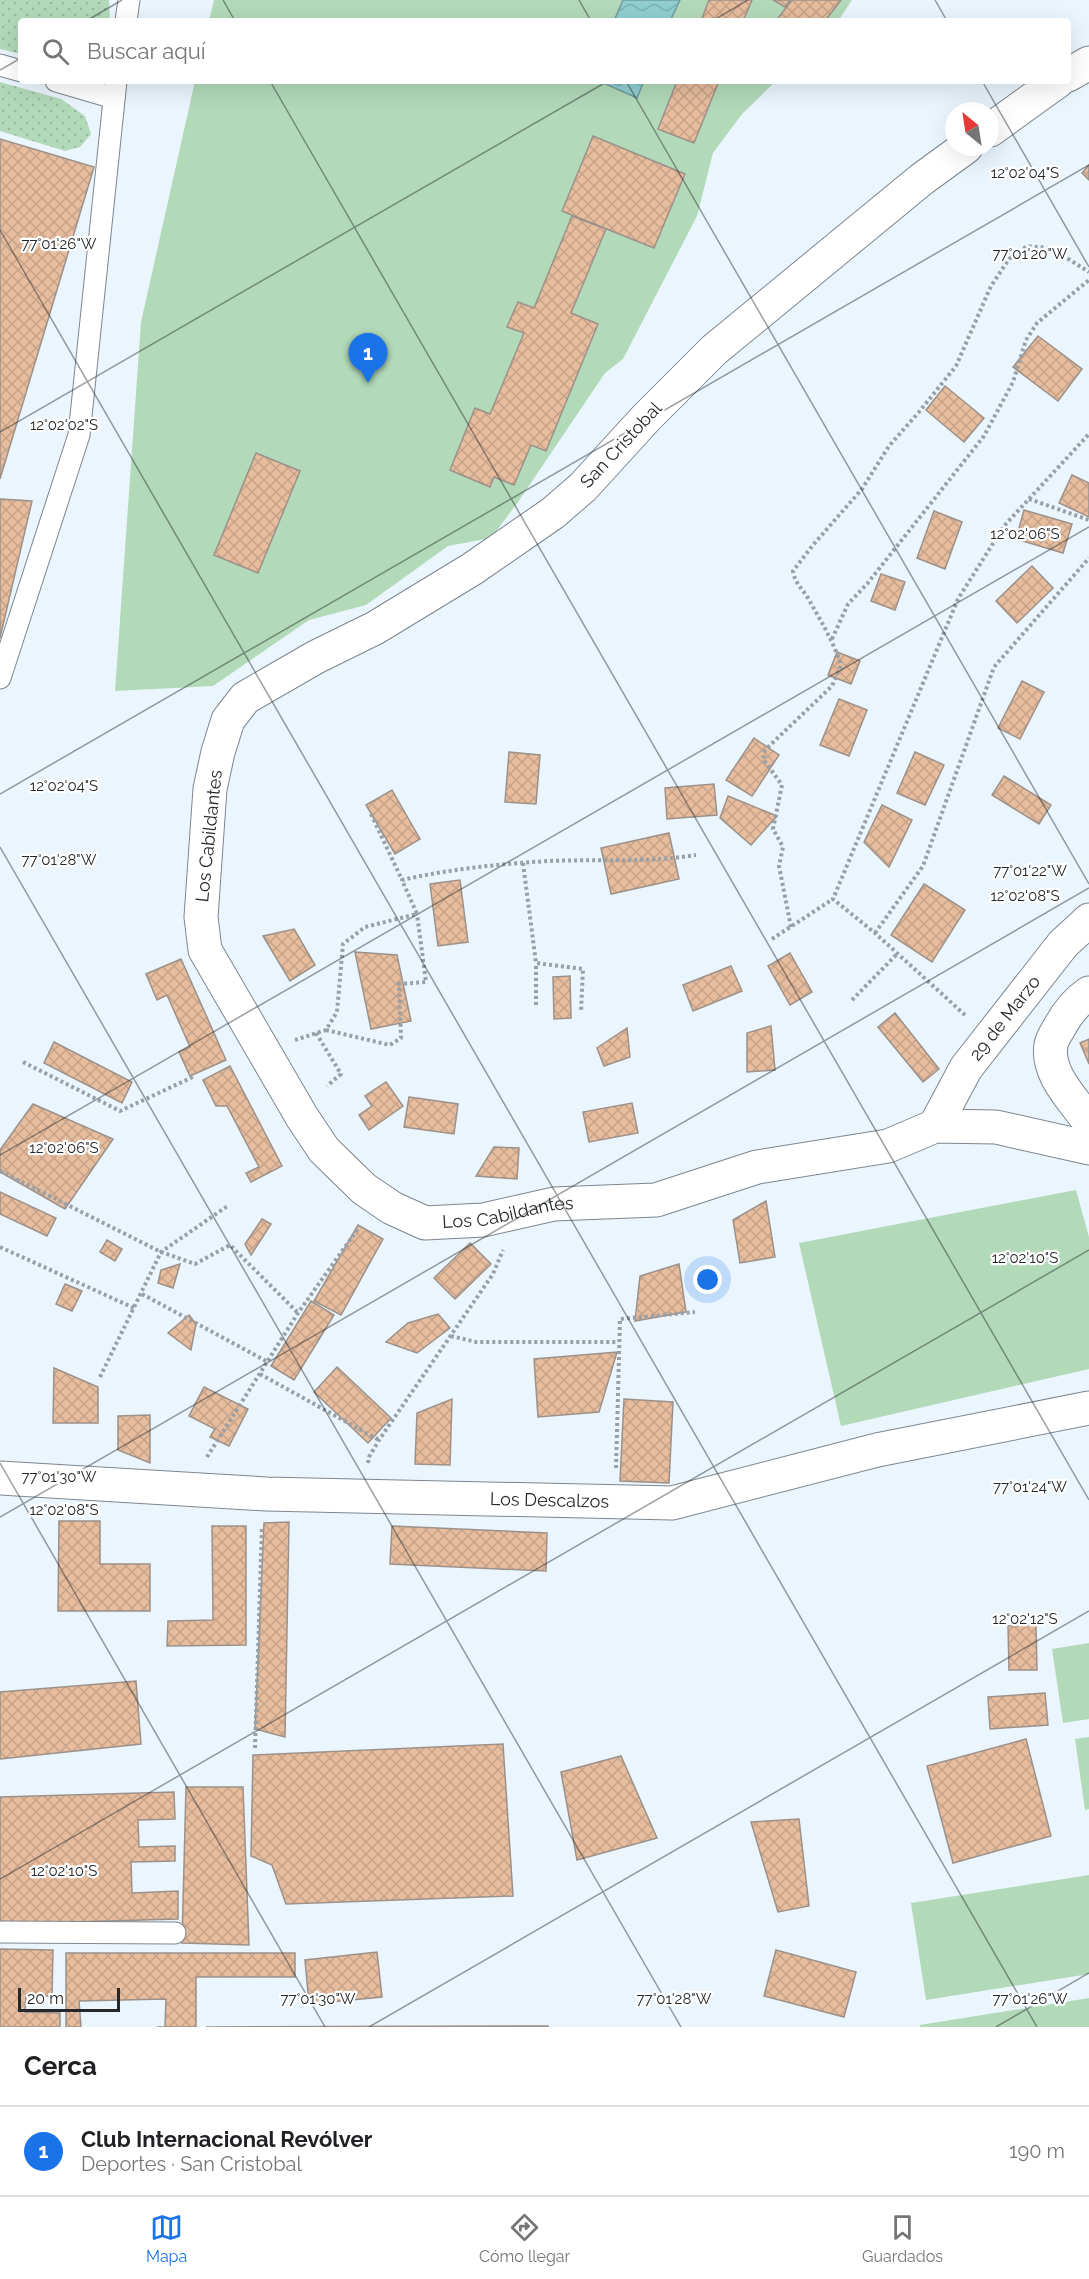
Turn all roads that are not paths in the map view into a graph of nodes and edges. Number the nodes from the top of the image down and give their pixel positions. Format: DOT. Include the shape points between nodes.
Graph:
graph roads {
  1 [pos="129,0"];
  2 [pos="126,18"];
  3 [pos="1089,63"];
  4 [pos="0,65"];
  5 [pos="18,70"];
  6 [pos="1071,73"];
  7 [pos="78,84"];
  8 [pos="1054,84"];
  9 [pos="115,89"];
  10 [pos="999,124"];
  11 [pos="954,156"];
  12 [pos="0,678"];
  13 [pos="245,698"];
  14 [pos="1089,920"];
  15 [pos="1089,993"];
  16 [pos="1089,1122"];
  17 [pos="935,1126"];
  18 [pos="1089,1148"];
  19 [pos="1089,1408"];
  20 [pos="0,1478"];
  21 [pos="0,1932"];
  22 [pos="175,1933"];
  1 -- 2 [label="lane"];
  3 -- 6 [label="street"];
  4 -- 5 [label="lane"];
  7 -- 9 [label="lane"];
  8 -- 10 [label="street"];
  9 -- 12 [label="lane" via="79,435"];
  11 -- 13 [label="street, San Cristobal" via="714,350 583,487 553,513 472,569 375,628 307,661"];
  13 -- 17 [label="street, Los Cabildantes" via="228,720 210,789 201,918 205,951 324,1150 392,1209 425,1222 483,1220 555,1204 656,1200 757,1167 888,1146"];
  14 -- 17 [label="street, 29 de Marzo" via="1063,944 966,1068"];
  15 -- 16 [label="street" via="1062,1023 1051,1044 1051,1065"];
  17 -- 18 [label="street, Los Cabildantes" via="996,1127"];
  19 -- 20 [label="street, Los Descalzos" via="877,1450 672,1503 263,1494"];
  21 -- 22 [label="lane"];
}
